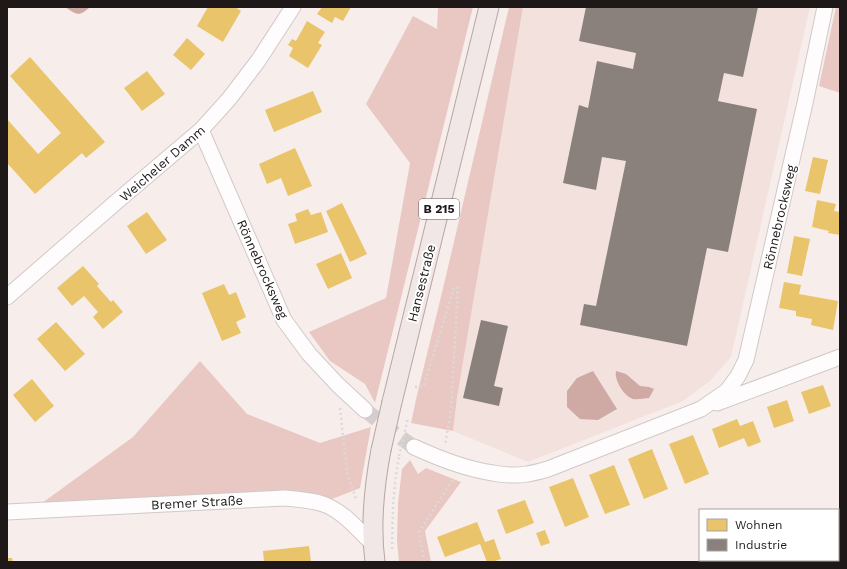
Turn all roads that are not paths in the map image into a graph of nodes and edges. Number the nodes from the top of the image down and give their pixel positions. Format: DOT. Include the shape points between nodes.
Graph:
graph roads {
  1 [pos="293,7"];
  2 [pos="488,7"];
  3 [pos="825,7"];
  4 [pos="201,130"];
  5 [pos="7,297"];
  6 [pos="840,357"];
  7 [pos="701,409"];
  8 [pos="365,410"];
  9 [pos="414,447"];
  10 [pos="7,512"];
  11 [pos="372,543"];
  12 [pos="375,562"];
  1 -- 4 [label="street, Weicheler Damm" via="258,61"];
  2 -- 11 [label="main road, Hansestraße / B 215, bridge" via="381,450 374,491"];
  3 -- 7 [label="street, Rönnebrocksweg" via="746,360 727,391"];
  4 -- 5 [label="street, Weicheler Damm"];
  4 -- 8 [label="street, Rönnebrocksweg" via="284,320 309,354"];
  6 -- 7 [label="street, Rönnebrocksweg"];
  7 -- 9 [label="street, Rönnebrocksweg" via="548,469 526,475 482,472 462,467"];
  10 -- 11 [label="street, Bremer Straße" via="285,498 322,504 336,510"];
  11 -- 12 [label="main road, Hansestraße / B 215"];
}
